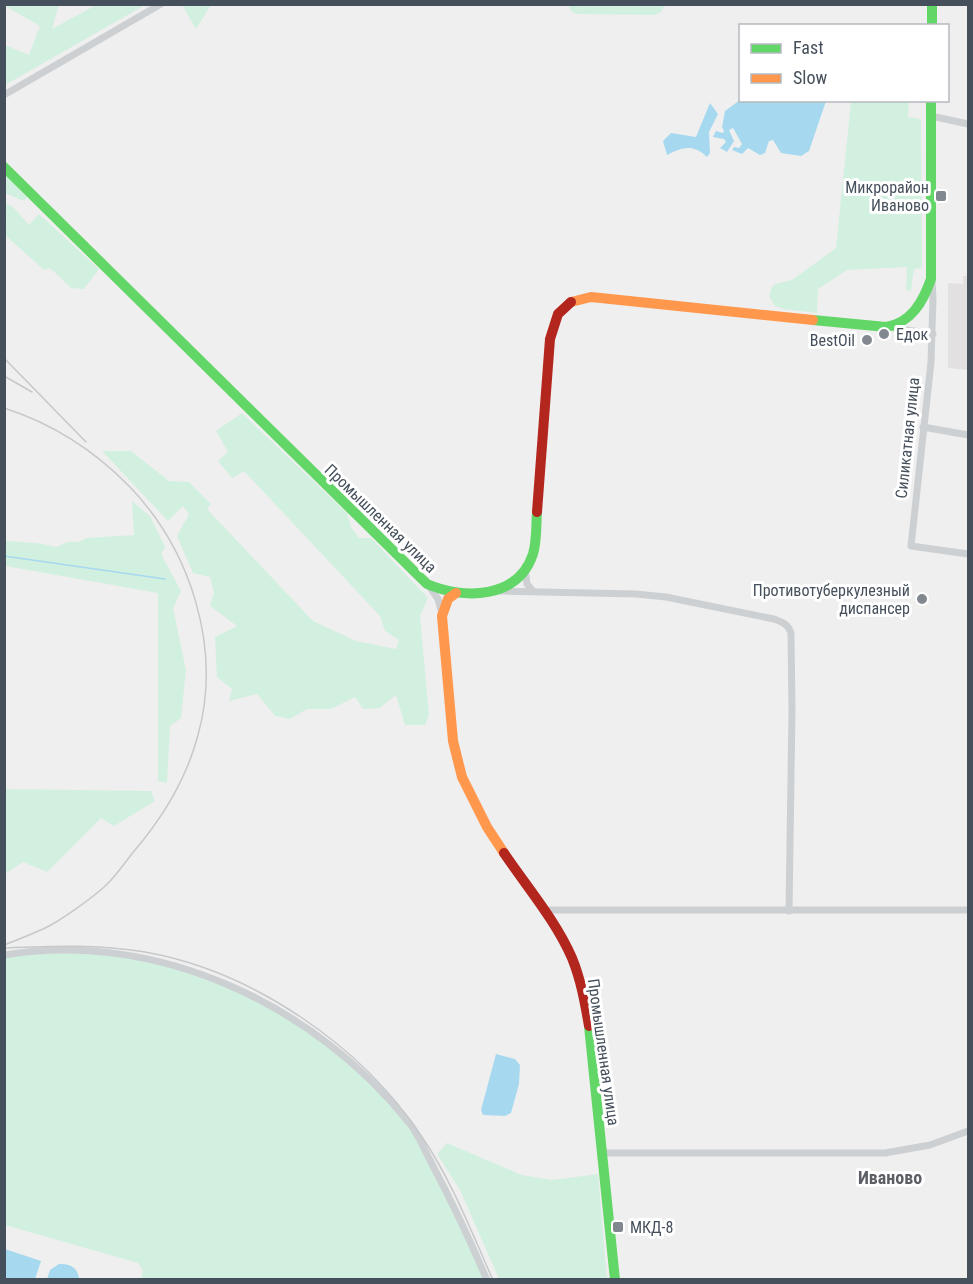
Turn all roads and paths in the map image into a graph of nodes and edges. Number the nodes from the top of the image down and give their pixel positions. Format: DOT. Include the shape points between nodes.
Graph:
graph roads {
  1 [pos="161,4"];
  2 [pos="932,4"];
  3 [pos="932,24"];
  4 [pos="4,95"];
  5 [pos="931,102"];
  6 [pos="931,116"];
  7 [pos="969,124"];
  8 [pos="4,167"];
  9 [pos="931,279"];
  10 [pos="890,328"];
  11 [pos="933,334"];
  12 [pos="923,428"];
  13 [pos="969,435"];
  14 [pos="969,554"];
  15 [pos="526,568"];
  16 [pos="428,584"];
  17 [pos="499,591"];
  18 [pos="533,591"];
  19 [pos="456,593"];
  20 [pos="442,616"];
  21 [pos="544,910"];
  22 [pos="969,910"];
  23 [pos="789,911"];
  24 [pos="4,955"];
  25 [pos="969,1131"];
  26 [pos="602,1153"];
  27 [pos="487,1280"];
  28 [pos="615,1280"];
  1 -- 4 [label="street"];
  2 -- 3 [label="street"];
  5 -- 6 [label="street"];
  6 -- 7 [label="street"];
  6 -- 9 [label="street"];
  8 -- 16 [label="street, Промышленная улица"];
  9 -- 10 [label="street" via="912,315"];
  9 -- 11 [label="street, Силикатная улица"];
  10 -- 11 [label="street"];
  10 -- 15 [label="street" via="591,297 567,303 554,320 550,339 534,550"];
  11 -- 12 [label="street, Силикатная улица"];
  12 -- 13 [label="street"];
  12 -- 14 [label="street, Силикатная улица" via="911,546"];
  15 -- 17 [label="street"];
  15 -- 18 [label="street" via="527,584"];
  16 -- 19 [label="street, Промышленная улица"];
  16 -- 20 [label="street" via="438,599"];
  17 -- 18 [label="street"];
  17 -- 19 [label="street"];
  18 -- 23 [label="street" via="666,597 774,619 789,627"];
  19 -- 20 [label="street" via="448,599"];
  20 -- 21 [label="street, Промышленная улица" via="452,735 462,777 487,827"];
  21 -- 23 [label="street"];
  21 -- 26 [label="street, Промышленная улица" via="565,944 582,988"];
  22 -- 23 [label="street"];
  24 -- 27 [label="street" via="55,950 119,954 179,967 254,996 309,1029 348,1059 412,1126 459,1215"];
  25 -- 26 [label="street" via="930,1145 885,1153"];
  26 -- 28 [label="street, Промышленная улица"];
}
